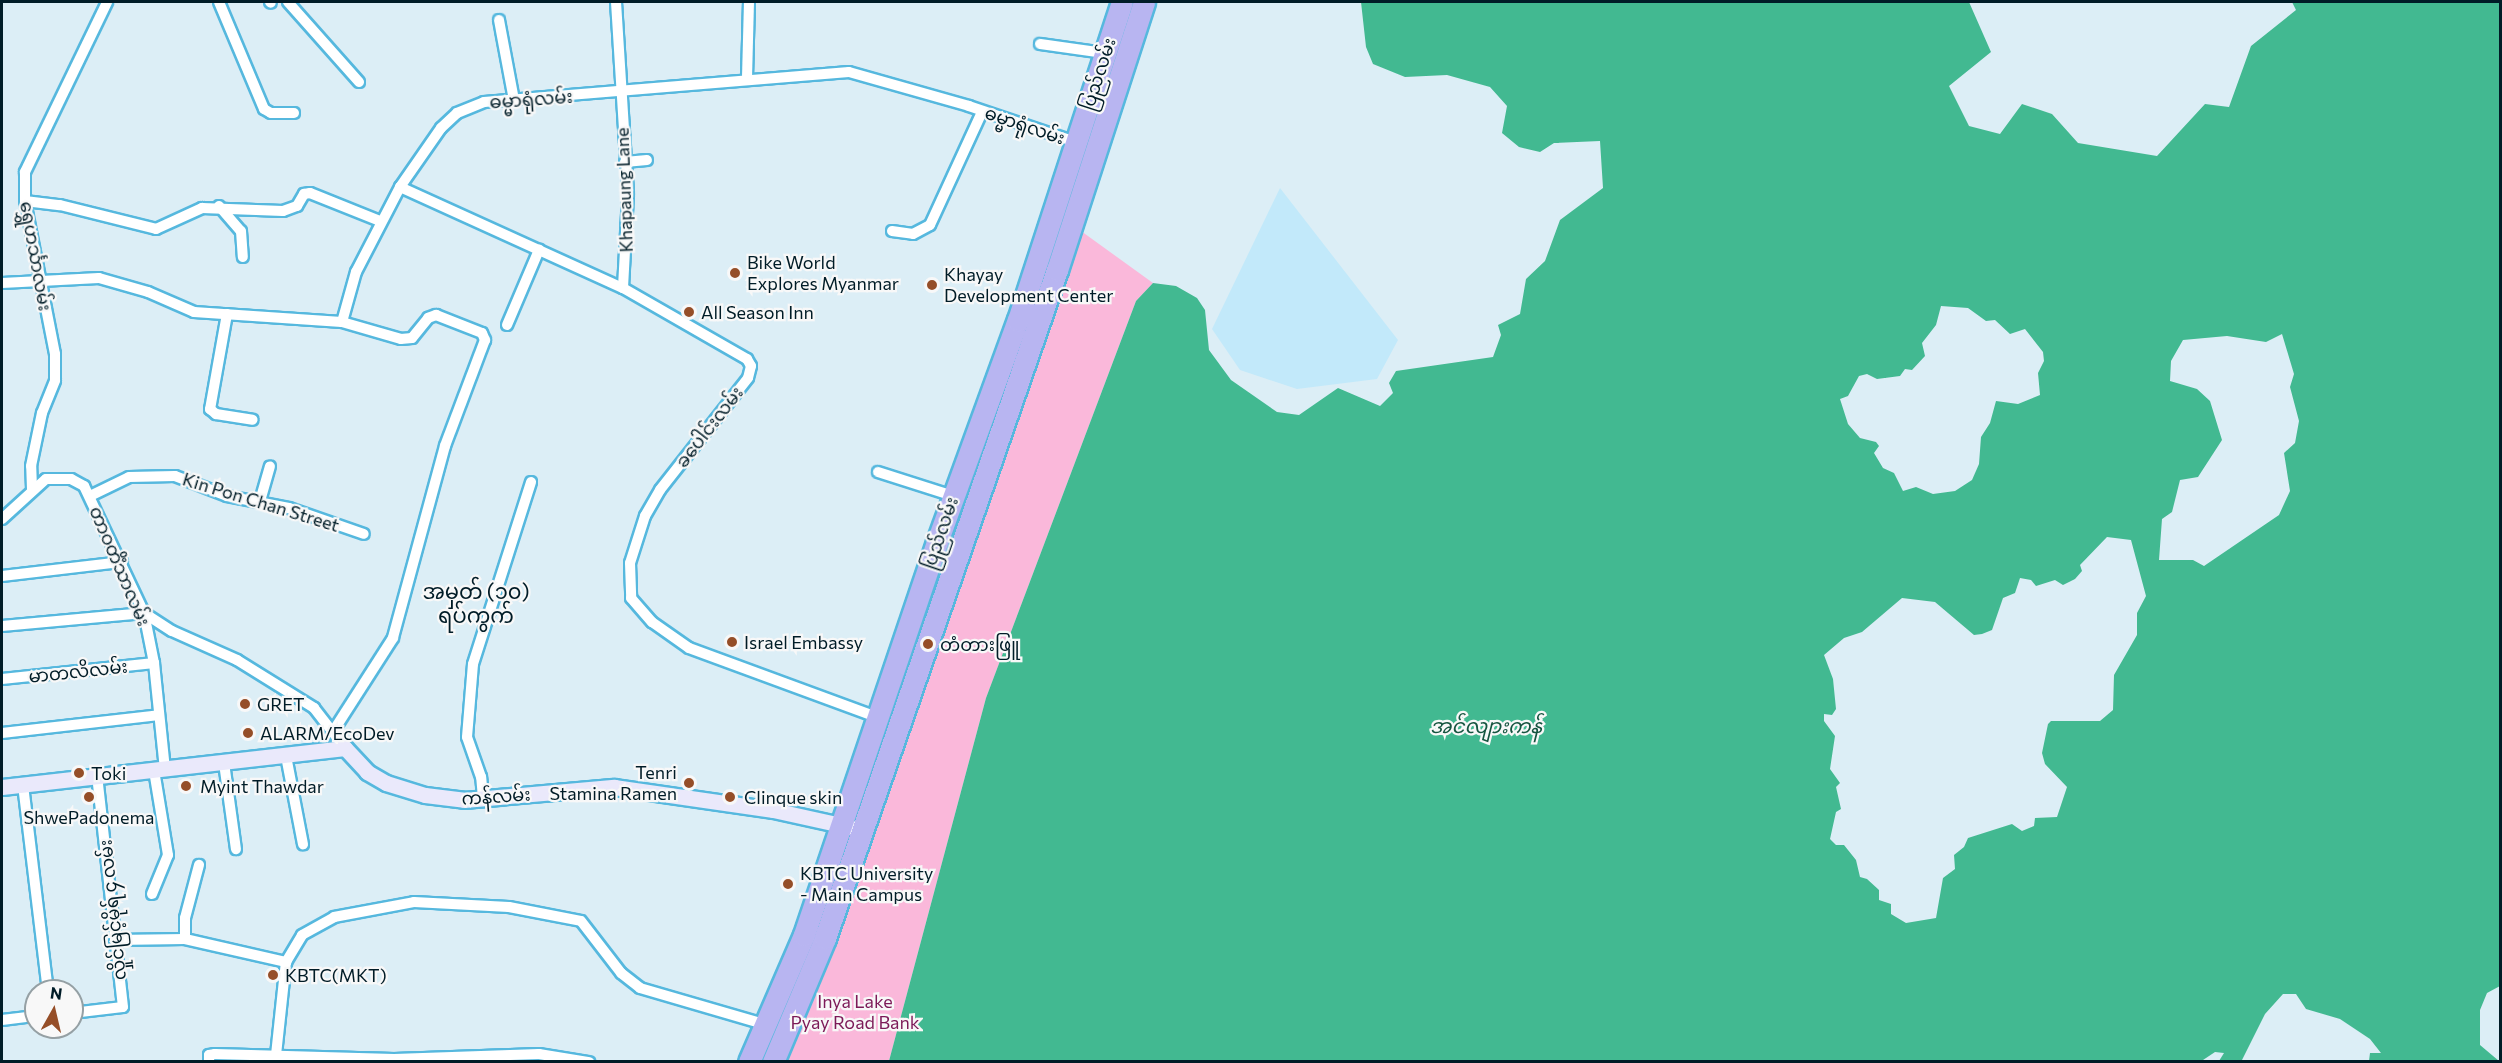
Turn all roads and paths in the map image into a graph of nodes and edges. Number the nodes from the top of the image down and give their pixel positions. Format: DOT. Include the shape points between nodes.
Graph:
graph roads {
  1 [pos="107,2"];
  2 [pos="219,2"];
  3 [pos="288,2"];
  4 [pos="616,2"];
  5 [pos="749,2"];
  6 [pos="1122,2"];
  7 [pos="1144,2"];
  8 [pos="499,20"];
  9 [pos="1040,44"];
  10 [pos="1104,52"];
  11 [pos="747,78"];
  12 [pos="360,82"];
  13 [pos="620,93"];
  14 [pos="514,100"];
  15 [pos="982,111"];
  16 [pos="294,113"];
  17 [pos="1076,142"];
  18 [pos="1096,149"];
  19 [pos="647,160"];
  20 [pos="625,162"];
  21 [pos="1065,176"];
  22 [pos="1085,183"];
  23 [pos="400,187"];
  24 [pos="25,201"];
  25 [pos="219,206"];
  26 [pos="380,221"];
  27 [pos="892,231"];
  28 [pos="539,250"];
  29 [pos="243,257"];
  30 [pos="38,281"];
  31 [pos="2,283"];
  32 [pos="623,288"];
  33 [pos="227,314"];
  34 [pos="342,322"];
  35 [pos="507,325"];
  36 [pos="988,403"];
  37 [pos="1009,411"];
  38 [pos="253,420"];
  39 [pos="270,466"];
  40 [pos="878,472"];
  41 [pos="531,482"];
  42 [pos="32,489"];
  43 [pos="90,496"];
  44 [pos="953,496"];
  45 [pos="260,501"];
  46 [pos="2,519"];
  47 [pos="364,534"];
  48 [pos="122,562"];
  49 [pos="2,576"];
  50 [pos="144,613"];
  51 [pos="2,626"];
  52 [pos="154,663"];
  53 [pos="2,679"];
  54 [pos="159,715"];
  55 [pos="877,717"];
  56 [pos="334,730"];
  57 [pos="2,733"];
  58 [pos="345,748"];
  59 [pos="286,756"];
  60 [pos="224,763"];
  61 [pos="159,770"];
  62 [pos="97,777"];
  63 [pos="23,785"];
  64 [pos="2,787"];
  65 [pos="483,798"];
  66 [pos="851,827"];
  67 [pos="303,844"];
  68 [pos="236,849"];
  69 [pos="842,854"];
  70 [pos="199,865"];
  71 [pos="152,894"];
  72 [pos="185,939"];
  73 [pos="116,940"];
  74 [pos="286,962"];
  75 [pos="47,979"];
  76 [pos="84,1011"];
  77 [pos="24,1017"];
  78 [pos="2,1020"];
  79 [pos="767,1025"];
  80 [pos="276,1055"];
  81 [pos="208,1062"];
  82 [pos="589,1062"];
  83 [pos="750,1062"];
  84 [pos="773,1062"];
  1 -- 24 [label="street, ရွှေဟင်္သာလမ်း" via="25,172"];
  2 -- 16 [label="street" via="264,109 271,113"];
  3 -- 12 [label="street"];
  4 -- 13 [label="street, Khapaung Lane"];
  5 -- 11 [label="street"];
  6 -- 10 [label="highway, ပြည်လမ်း"];
  7 -- 18 [label="highway, ပြည်လမ်း"];
  8 -- 14 [label="street"];
  9 -- 10 [label="street"];
  10 -- 17 [label="highway, ပြည်လမ်း"];
  11 -- 13 [label="street, ဓမ္မာရုံလမ်း"];
  11 -- 15 [label="street, ဓမ္မာရုံလမ်း" via="849,72"];
  13 -- 14 [label="street, ဓမ္မာရုံလမ်း"];
  13 -- 20 [label="street, Khapaung Lane"];
  14 -- 23 [label="street, ဓမ္မာရုံလမ်း" via="484,102 457,113 427,145"];
  15 -- 17 [label="street, ဓမ္မာရုံလမ်း"];
  15 -- 27 [label="street" via="930,225 912,234"];
  17 -- 18 [label="highway"];
  17 -- 21 [label="highway, ပြည်လမ်း"];
  18 -- 22 [label="highway, ပြည်လမ်း"];
  19 -- 20 [label="street"];
  20 -- 32 [label="street, Khapaung Lane" via="628,247"];
  21 -- 22 [label="highway"];
  21 -- 36 [label="highway, ပြည်လမ်း"];
  22 -- 37 [label="highway, ပြည်လမ်း"];
  23 -- 26 [label="street, ဓမ္မာရုံလမ်း"];
  23 -- 28 [label="street, ခပေါင်းလမ်း"];
  24 -- 25 [label="street" via="60,205 156,229 186,213"];
  24 -- 30 [label="street, ရွှေဟင်္သာလမ်း"];
  25 -- 26 [label="street" via="250,212 283,211 297,206 304,194 310,193"];
  25 -- 29 [label="street" via="241,231"];
  26 -- 34 [label="street, ဓမ္မာရုံလမ်း" via="356,272"];
  28 -- 32 [label="street, ခပေါင်းလမ်း"];
  28 -- 35 [label="street"];
  30 -- 31 [label="street"];
  30 -- 33 [label="street" via="115,281 194,312"];
  30 -- 42 [label="street, ရွှေဟင်္သာလမ်း" via="54,354 55,380 42,413 31,466"];
  32 -- 55 [label="street, ခပေါင်းလမ်း" via="747,359 751,366 748,378 660,490 645,516 630,563 631,598 652,622 689,648"];
  33 -- 34 [label="street"];
  33 -- 38 [label="street" via="210,409 216,414"];
  34 -- 56 [label="street" via="401,339 412,338 428,318 436,315 482,333 485,340 445,446 393,638"];
  36 -- 37 [label="highway"];
  36 -- 44 [label="highway, ပြည်လမ်း"];
  37 -- 66 [label="highway, ပြည်လမ်း"];
  39 -- 45 [label="street"];
  40 -- 44 [label="street"];
  41 -- 65 [label="street" via="473,664 467,736 479,770"];
  42 -- 43 [label="street, တာဝတိံသာလမ်း" via="46,479 71,479 84,486"];
  42 -- 46 [label="street"];
  43 -- 45 [label="street, Kin Pon Chan Street" via="129,477 176,476 227,496"];
  43 -- 48 [label="street, တာဝတိံသာလမ်း"];
  44 -- 55 [label="highway, ပြည်လမ်း"];
  45 -- 47 [label="street, Kin Pon Chan Street"];
  48 -- 49 [label="street"];
  48 -- 50 [label="street, တာဝတိံသာလမ်း"];
  50 -- 51 [label="street"];
  50 -- 52 [label="street, တာဝတိံသာလမ်း"];
  50 -- 56 [label="street" via="262,675 314,708"];
  52 -- 53 [label="street, မာတလိလမ်း"];
  52 -- 54 [label="street, တာဝတိံသာလမ်း"];
  54 -- 57 [label="street"];
  54 -- 61 [label="street, တာဝတိံသာလမ်း"];
  55 -- 66 [label="highway, ပြည်လမ်း"];
  56 -- 58 [label="street"];
  58 -- 59 [label="main road"];
  58 -- 65 [label="main road, ကန်လမ်း" via="367,772 386,783 425,795"];
  59 -- 60 [label="main road"];
  59 -- 67 [label="street"];
  60 -- 61 [label="main road"];
  60 -- 68 [label="street"];
  61 -- 62 [label="main road"];
  61 -- 71 [label="street, တာဝတိံသာလမ်း" via="168,855"];
  62 -- 63 [label="main road"];
  62 -- 73 [label="street, လှိုင်မြင့်မိုရ် ၄ လမ်း"];
  63 -- 64 [label="main road"];
  63 -- 75 [label="street"];
  65 -- 66 [label="main road, ကန်လမ်း" via="614,787 692,796"];
  66 -- 69 [label="highway, ပြည်လမ်း"];
  69 -- 79 [label="highway, ပြည်လမ်း"];
  69 -- 84 [label="highway, ပြည်လမ်း" via="825,938"];
  70 -- 72 [label="street" via="185,918"];
  72 -- 73 [label="street"];
  72 -- 74 [label="street"];
  73 -- 76 [label="street, လှိုင်မြင့်မိုရ် ၄ လမ်း" via="123,1007"];
  74 -- 79 [label="street" via="302,935 319,922 357,911 414,902 509,907 581,921 625,977 640,988"];
  74 -- 80 [label="street"];
  77 -- 78 [label="street"];
  79 -- 83 [label="highway, ပြည်လမ်း"];
  80 -- 81 [label="street" via="209,1055"];
  80 -- 82 [label="street" via="394,1059 539,1054"];
}
